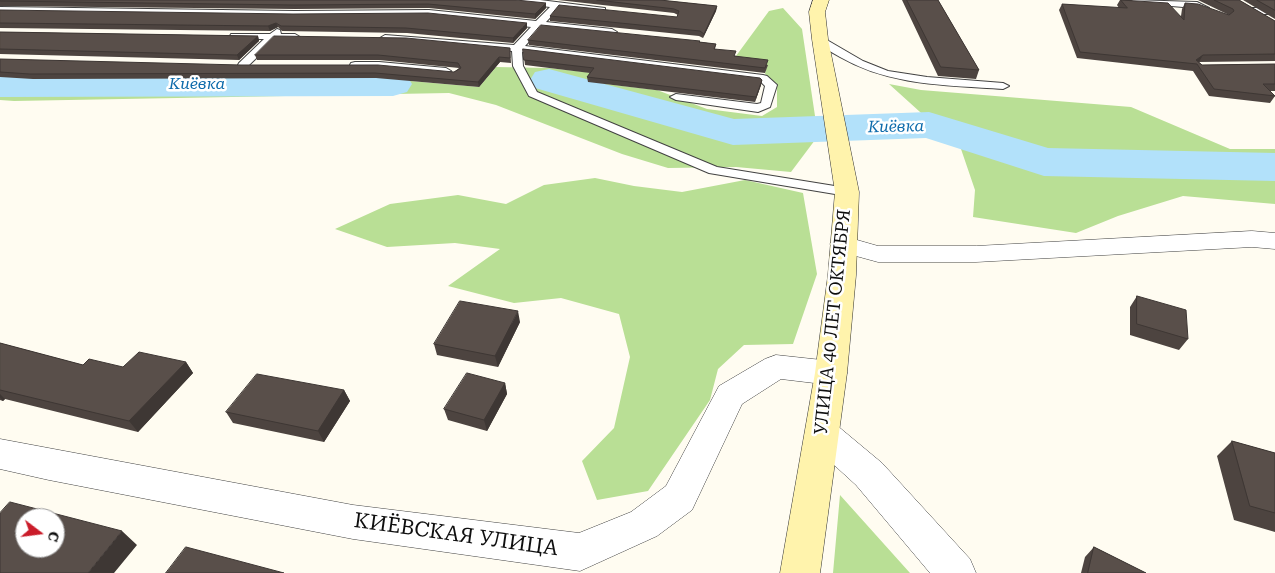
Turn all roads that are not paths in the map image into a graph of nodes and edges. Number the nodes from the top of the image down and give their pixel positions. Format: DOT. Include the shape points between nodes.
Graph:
graph roads {
  1 [pos="517,0"];
  2 [pos="1136,0"];
  3 [pos="556,5"];
  4 [pos="819,6"];
  5 [pos="0,10"];
  6 [pos="1275,11"];
  7 [pos="615,12"];
  8 [pos="1215,13"];
  9 [pos="295,14"];
  10 [pos="1266,20"];
  11 [pos="537,24"];
  12 [pos="622,34"];
  13 [pos="224,36"];
  14 [pos="272,36"];
  15 [pos="311,37"];
  16 [pos="378,38"];
  17 [pos="820,39"];
  18 [pos="517,48"];
  19 [pos="263,65"];
  20 [pos="340,65"];
  21 [pos="455,72"];
  22 [pos="1003,86"];
  23 [pos="676,97"];
  24 [pos="845,184"];
  25 [pos="1275,241"];
  26 [pos="843,244"];
  27 [pos="832,373"];
  28 [pos="822,433"];
  29 [pos="0,454"];
  30 [pos="800,573"];
  31 [pos="956,573"];
  1 -- 3 [label="lane"];
  2 -- 8 [label="lane" via="1197,5"];
  3 -- 7 [label="lane"];
  3 -- 11 [label="lane"];
  4 -- 17 [label="main road, УЛИЦА 40 ЛЕТ ОКТЯБРЯ"];
  5 -- 9 [label="lane"];
  6 -- 10 [label="lane" via="1245,8"];
  9 -- 11 [label="lane" via="429,13"];
  9 -- 14 [label="lane"];
  11 -- 12 [label="lane"];
  11 -- 18 [label="lane"];
  13 -- 14 [label="lane"];
  14 -- 15 [label="lane"];
  14 -- 19 [label="lane" via="239,65"];
  16 -- 18 [label="lane"];
  17 -- 22 [label="lane" via="835,50 884,73"];
  17 -- 24 [label="main road, УЛИЦА 40 ЛЕТ ОКТЯБРЯ"];
  18 -- 23 [label="lane" via="763,78 771,85 766,105 758,108"];
  18 -- 24 [label="lane" via="518,66 534,94 714,170"];
  20 -- 21 [label="lane"];
  24 -- 26 [label="main road, УЛИЦА 40 ЛЕТ ОКТЯБРЯ"];
  25 -- 26 [label="street" via="1252,239 976,254 878,254"];
  26 -- 27 [label="main road, УЛИЦА 40 ЛЕТ ОКТЯБРЯ"];
  27 -- 28 [label="main road, УЛИЦА 40 ЛЕТ ОКТЯБРЯ"];
  27 -- 29 [label="street, КИЁВСКАЯ УЛИЦА" via="776,367 730,395 679,498 644,524 580,552 353,522"];
  28 -- 30 [label="main road, УЛИЦА 40 ЛЕТ ОКТЯБРЯ"];
  28 -- 31 [label="street" via="869,474"];
}
